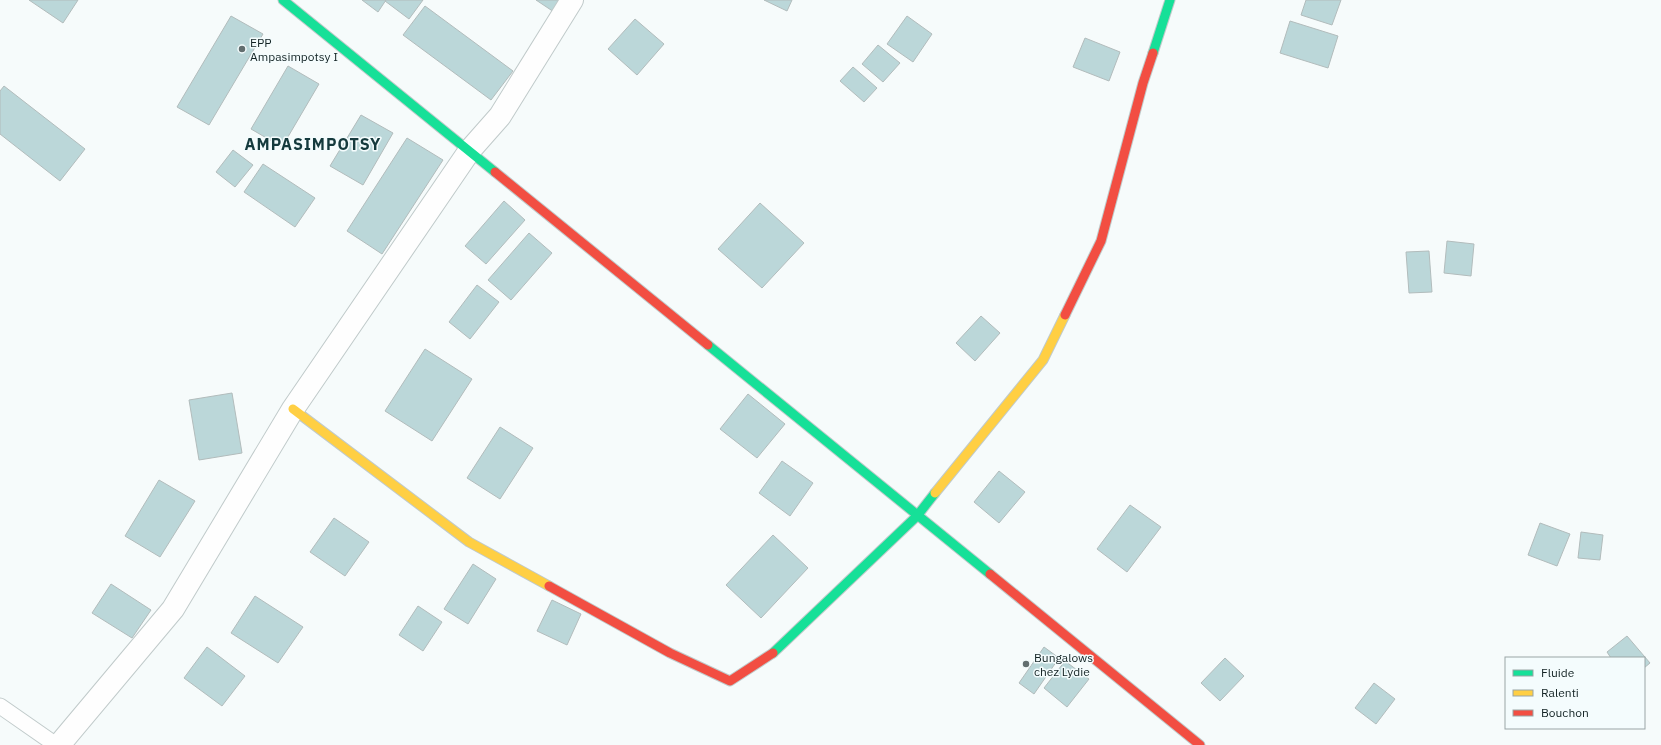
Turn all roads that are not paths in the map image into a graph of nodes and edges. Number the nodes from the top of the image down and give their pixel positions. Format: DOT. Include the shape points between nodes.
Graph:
graph roads {
  1 [pos="283,0"];
  2 [pos="572,0"];
  3 [pos="1170,0"];
  4 [pos="470,150"];
  5 [pos="293,408"];
  6 [pos="917,516"];
  7 [pos="0,706"];
  8 [pos="56,745"];
  9 [pos="59,745"];
  10 [pos="1200,745"];
  1 -- 4 [label="street"];
  2 -- 4 [label="street" via="500,116"];
  3 -- 6 [label="street" via="1143,83 1101,241 1043,360"];
  4 -- 5 [label="street"];
  4 -- 6 [label="street"];
  5 -- 6 [label="street" via="469,542 670,653 730,680 772,654"];
  5 -- 9 [label="street" via="173,609"];
  6 -- 10 [label="street"];
  7 -- 8 [label="lane"];
}
